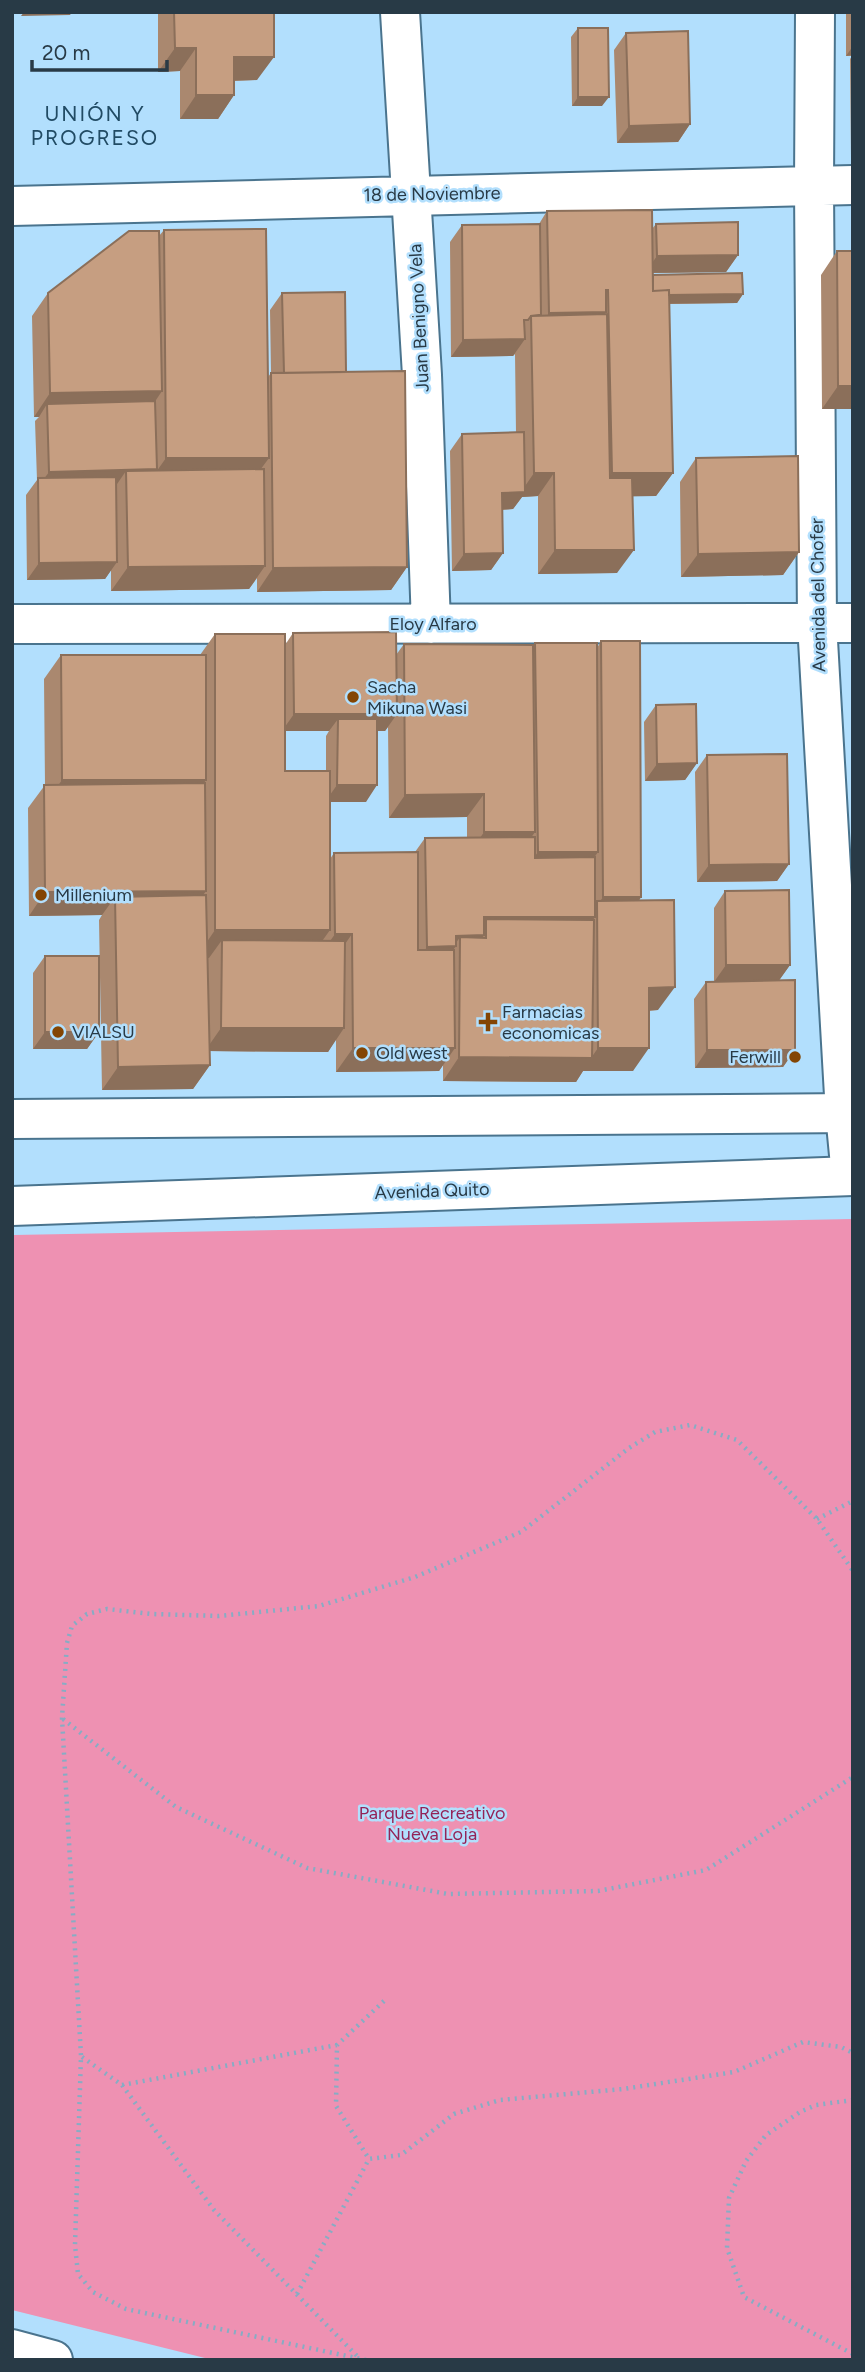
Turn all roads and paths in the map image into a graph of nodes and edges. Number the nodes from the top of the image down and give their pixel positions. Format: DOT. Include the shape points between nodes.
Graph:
graph roads {
  1 [pos="400,12"];
  2 [pos="815,12"];
  3 [pos="814,185"];
  4 [pos="853,185"];
  5 [pos="412,195"];
  6 [pos="12,206"];
  7 [pos="835,623"];
  8 [pos="12,624"];
  9 [pos="431,624"];
  10 [pos="849,1113"];
  11 [pos="12,1119"];
  12 [pos="852,1176"];
  13 [pos="12,1206"];
  14 [pos="853,1501"];
  15 [pos="817,1519"];
  16 [pos="853,1571"];
  17 [pos="62,1718"];
  18 [pos="853,1777"];
  19 [pos="384,2001"];
  20 [pos="337,2045"];
  21 [pos="853,2053"];
  22 [pos="81,2056"];
  23 [pos="122,2085"];
  24 [pos="853,2100"];
  25 [pos="369,2159"];
  26 [pos="297,2294"];
  27 [pos="12,2350"];
  28 [pos="853,2354"];
  29 [pos="359,2358"];
  30 [pos="53,2360"];
  31 [pos="366,2360"];
  1 -- 5 [label="main road, Juan Benigno Vela"];
  2 -- 3 [label="main road, Avenida del Chofer"];
  3 -- 4 [label="main road, 18 de Noviembre"];
  3 -- 5 [label="main road, 18 de Noviembre"];
  3 -- 7 [label="main road, Avenida del Chofer"];
  5 -- 6 [label="main road, 18 de Noviembre"];
  5 -- 9 [label="main road, Juan Benigno Vela"];
  7 -- 9 [label="main road, Eloy Alfaro"];
  7 -- 10 [label="main road, Avenida del Chofer"];
  8 -- 9 [label="main road, Eloy Alfaro"];
  10 -- 11 [label="main road"];
  10 -- 12 [label="main road, Avenida del Chofer"];
  12 -- 13 [label="main road, Avenida Quito"];
  14 -- 15 [label="path"];
  15 -- 16 [label="path"];
  15 -- 17 [label="path" via="737,1440 690,1425 655,1432 521,1532 415,1577 318,1606 219,1616 107,1609 87,1614 72,1626 67,1643"];
  17 -- 18 [label="path" via="176,1807 307,1868 448,1894 598,1891 706,1870"];
  17 -- 22 [label="path"];
  19 -- 20 [label="path"];
  20 -- 23 [label="path"];
  20 -- 25 [label="path" via="336,2106"];
  21 -- 25 [label="path" via="803,2042 734,2072 623,2089 500,2100 454,2114 401,2155"];
  22 -- 23 [label="path"];
  22 -- 29 [label="path" via="75,2245 78,2274 93,2292 126,2309"];
  23 -- 26 [label="path" via="214,2210"];
  24 -- 28 [label="path" via="816,2105 766,2135 746,2161 729,2198 727,2248 744,2297"];
  25 -- 26 [label="path"];
  26 -- 29 [label="path"];
  27 -- 30 [label="main road"];
  29 -- 31 [label="path"];
}
